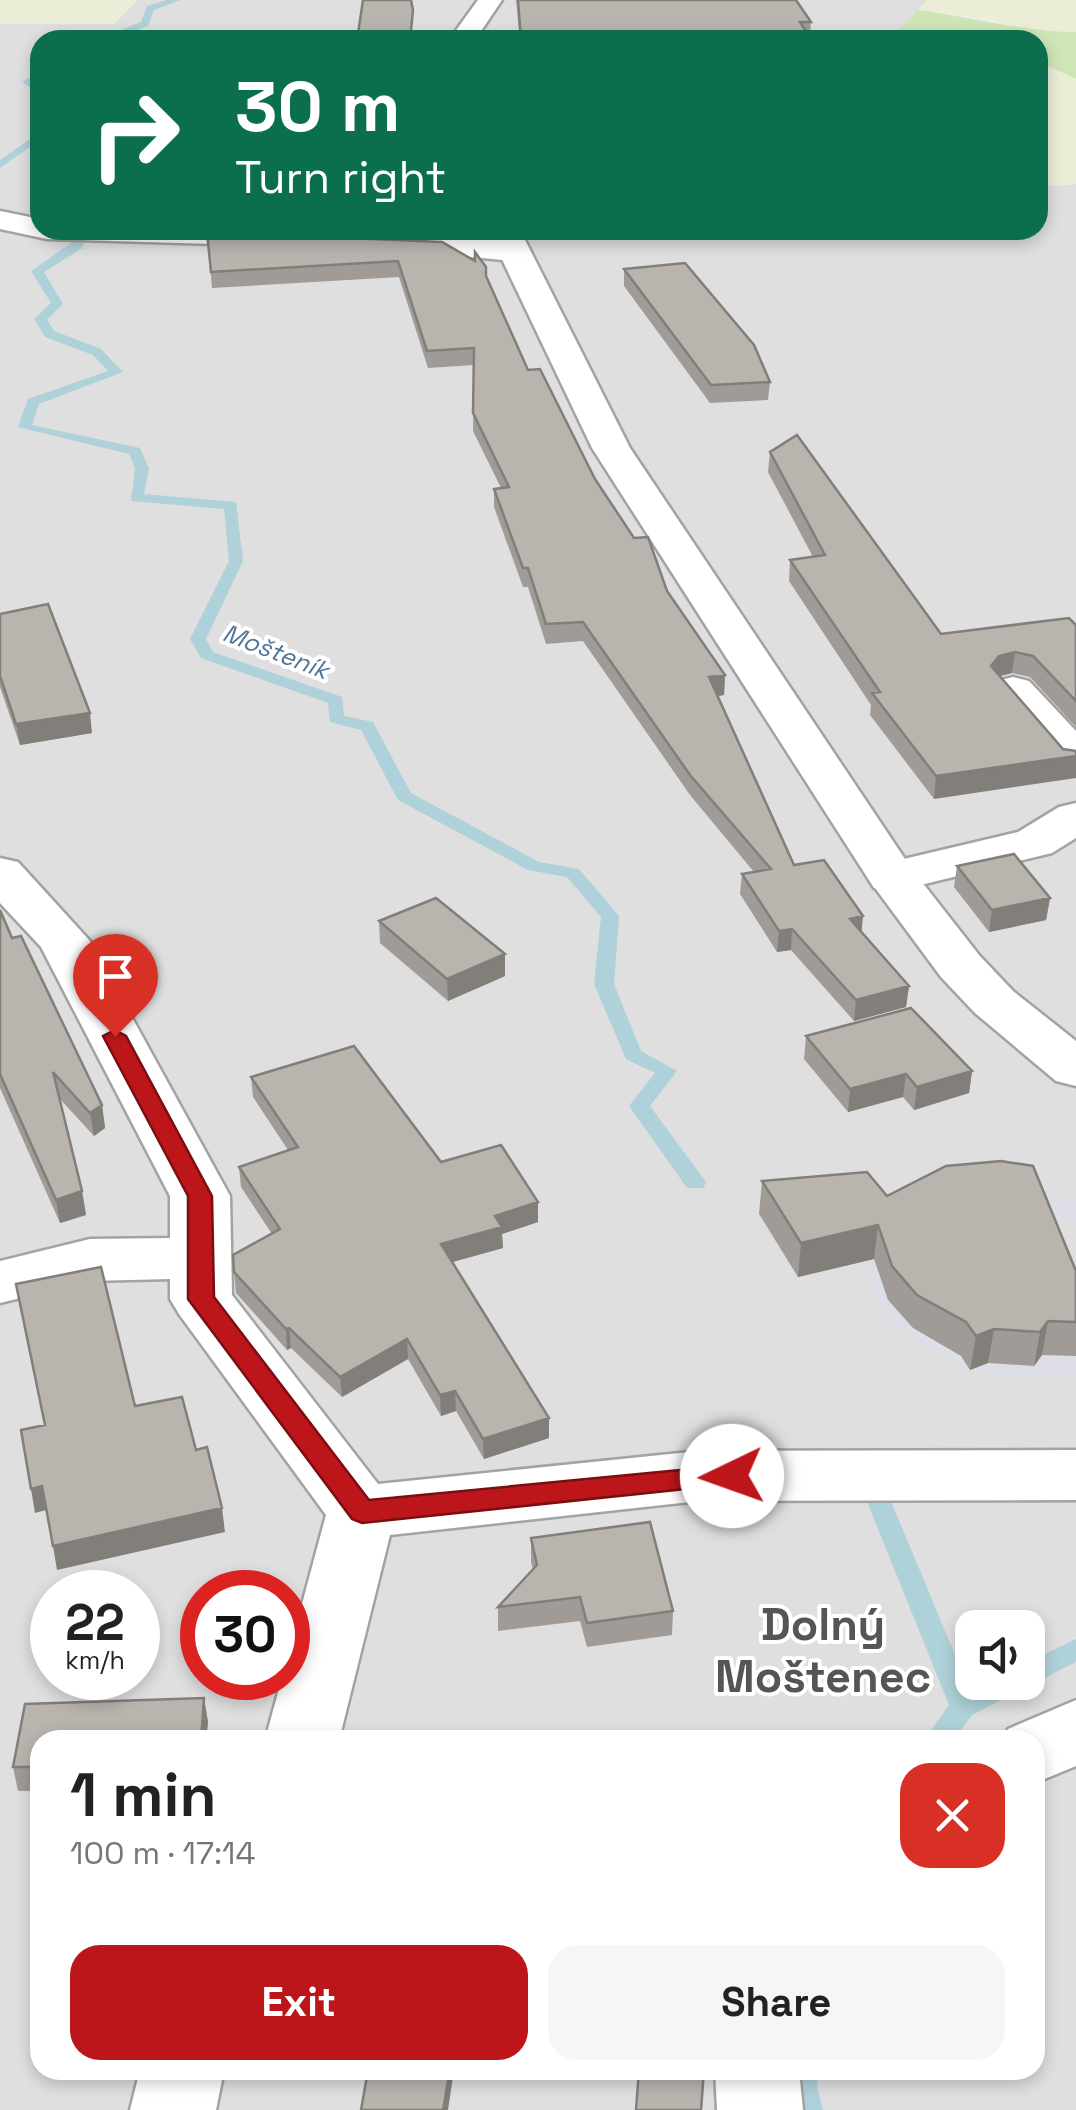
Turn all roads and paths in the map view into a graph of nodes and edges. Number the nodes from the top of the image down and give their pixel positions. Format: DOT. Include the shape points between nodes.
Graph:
graph roads {
  1 [pos="490,0"];
  2 [pos="469,30"];
  3 [pos="0,220"];
  4 [pos="30,226"];
  5 [pos="388,240"];
  6 [pos="509,240"];
  7 [pos="1013,690"];
  8 [pos="1076,758"];
  9 [pos="1076,817"];
  10 [pos="0,874"];
  11 [pos="892,877"];
  12 [pos="1076,1069"];
  13 [pos="201,1258"];
  14 [pos="0,1282"];
  15 [pos="1076,1476"];
  16 [pos="362,1512"];
  17 [pos="305,1730"];
  18 [pos="1076,1731"];
  19 [pos="1045,1746"];
  20 [pos="180,2080"];
  21 [pos="758,2080"];
  22 [pos="174,2110"];
  23 [pos="760,2110"];
  1 -- 2 [label="street"];
  3 -- 4 [label="street"];
  5 -- 6 [label="street"];
  6 -- 11 [label="street" via="611,448"];
  7 -- 8 [label="street"];
  9 -- 11 [label="street" via="1035,844"];
  10 -- 13 [label="street" via="64,941 200,1196"];
  11 -- 12 [label="street" via="994,1002"];
  13 -- 14 [label="street" via="90,1260"];
  13 -- 16 [label="street" via="201,1299"];
  15 -- 16 [label="street" via="700,1476"];
  16 -- 17 [label="street"];
  18 -- 19 [label="street"];
  20 -- 22 [label="street"];
  21 -- 23 [label="street"];
}
